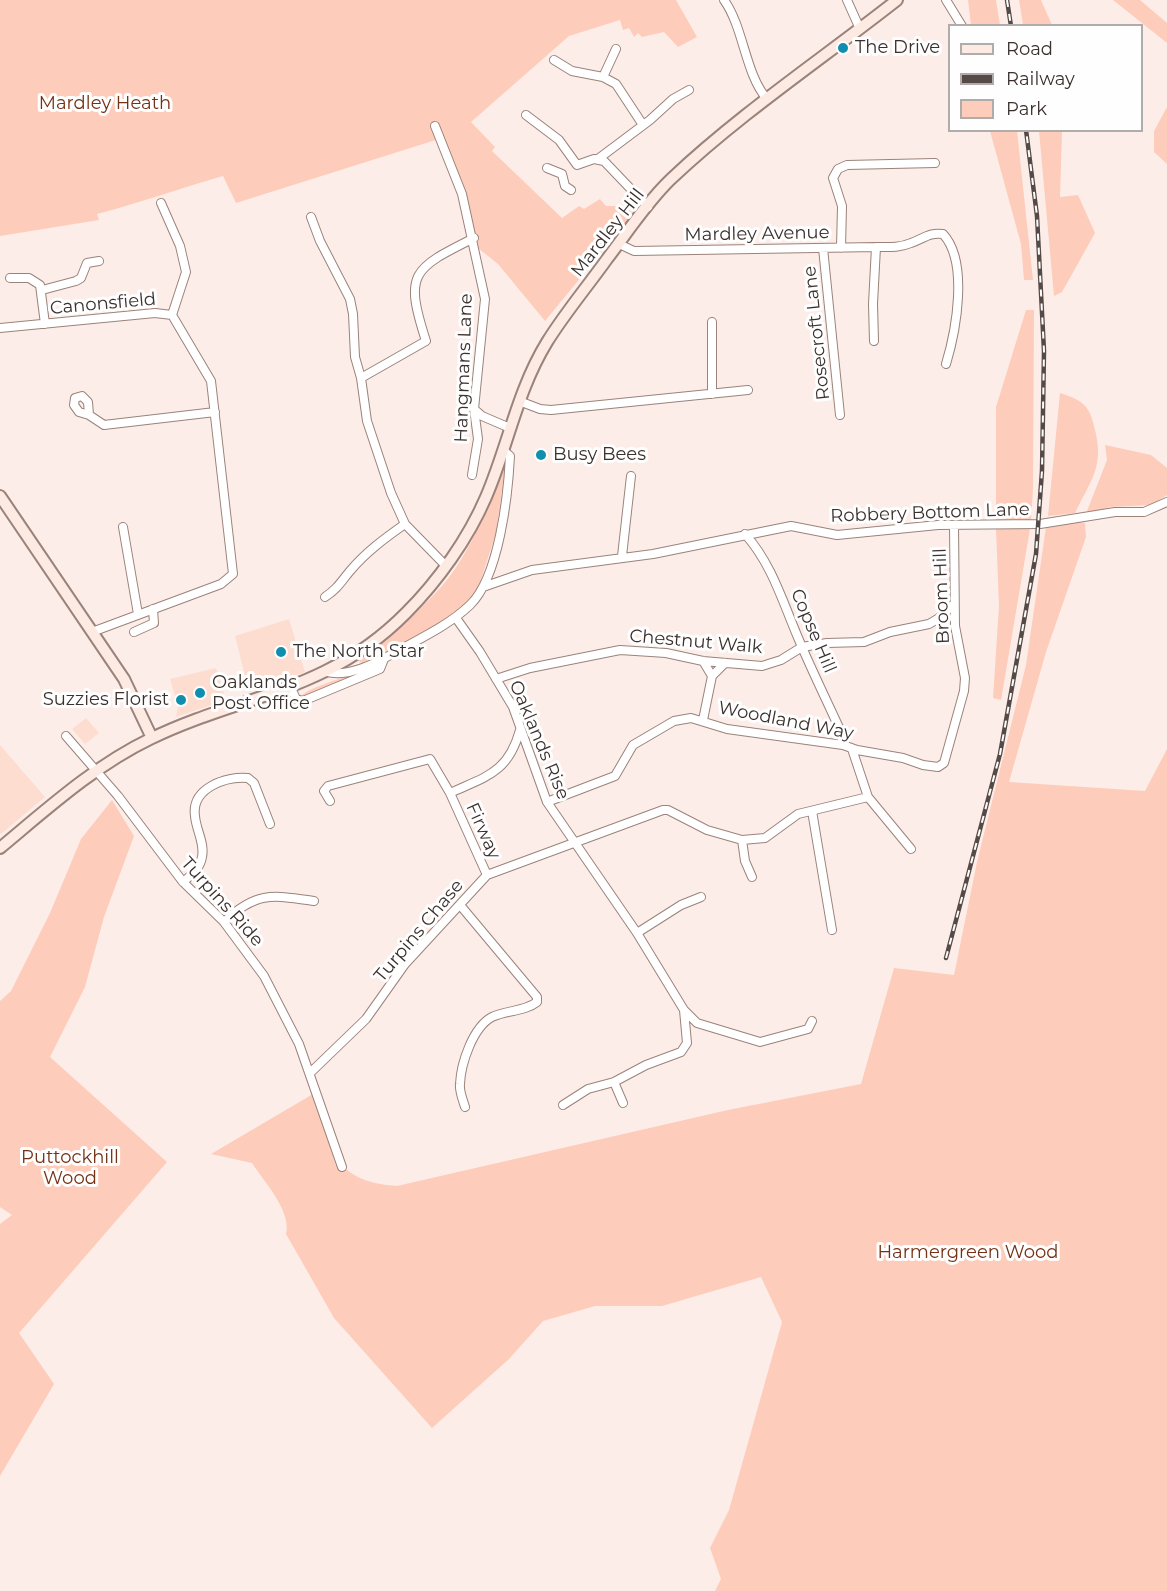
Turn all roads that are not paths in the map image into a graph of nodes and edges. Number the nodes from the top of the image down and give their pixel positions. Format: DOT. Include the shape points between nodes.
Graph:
graph roads {
  1 [pos="724,0"];
  2 [pos="847,0"];
  3 [pos="897,0"];
  4 [pos="946,0"];
  5 [pos="961,24"];
  6 [pos="860,29"];
  7 [pos="616,48"];
  8 [pos="554,60"];
  9 [pos="603,76"];
  10 [pos="689,90"];
  11 [pos="767,99"];
  12 [pos="526,115"];
  13 [pos="643,125"];
  14 [pos="435,126"];
  15 [pos="598,159"];
  16 [pos="935,163"];
  17 [pos="577,165"];
  18 [pos="547,168"];
  19 [pos="562,174"];
  20 [pos="571,190"];
  21 [pos="161,203"];
  22 [pos="648,207"];
  23 [pos="311,217"];
  24 [pos="474,238"];
  25 [pos="618,244"];
  26 [pos="823,248"];
  27 [pos="841,248"];
  28 [pos="876,248"];
  29 [pos="99,261"];
  30 [pos="10,278"];
  31 [pos="42,290"];
  32 [pos="172,315"];
  33 [pos="712,322"];
  34 [pos="45,324"];
  35 [pos="0,328"];
  36 [pos="874,341"];
  37 [pos="946,364"];
  38 [pos="361,378"];
  39 [pos="748,390"];
  40 [pos="712,394"];
  41 [pos="519,401"];
  42 [pos="474,409"];
  43 [pos="215,412"];
  44 [pos="840,415"];
  45 [pos="89,416"];
  46 [pos="510,428"];
  47 [pos="503,450"];
  48 [pos="472,475"];
  49 [pos="631,476"];
  50 [pos="0,496"];
  51 [pos="1167,502"];
  52 [pos="405,524"];
  53 [pos="954,525"];
  54 [pos="123,527"];
  55 [pos="745,534"];
  56 [pos="622,556"];
  57 [pos="446,566"];
  58 [pos="483,587"];
  59 [pos="325,597"];
  60 [pos="954,604"];
  61 [pos="153,609"];
  62 [pos="138,614"];
  63 [pos="456,618"];
  64 [pos="92,632"];
  65 [pos="134,632"];
  66 [pos="802,647"];
  67 [pos="384,659"];
  68 [pos="703,661"];
  69 [pos="725,663"];
  70 [pos="352,664"];
  71 [pos="712,676"];
  72 [pos="496,679"];
  73 [pos="291,688"];
  74 [pos="703,720"];
  75 [pos="520,728"];
  76 [pos="66,736"];
  77 [pos="152,738"];
  78 [pos="843,745"];
  79 [pos="852,749"];
  80 [pos="938,767"];
  81 [pos="96,770"];
  82 [pos="450,793"];
  83 [pos="868,796"];
  84 [pos="330,801"];
  85 [pos="548,802"];
  86 [pos="812,811"];
  87 [pos="270,824"];
  88 [pos="742,840"];
  89 [pos="574,842"];
  90 [pos="0,848"];
  91 [pos="911,849"];
  92 [pos="487,875"];
  93 [pos="752,877"];
  94 [pos="183,882"];
  95 [pos="701,897"];
  96 [pos="314,901"];
  97 [pos="460,904"];
  98 [pos="224,922"];
  99 [pos="832,930"];
  100 [pos="637,933"];
  101 [pos="684,1010"];
  102 [pos="812,1021"];
  103 [pos="310,1073"];
  104 [pos="614,1082"];
  105 [pos="623,1103"];
  106 [pos="563,1105"];
  107 [pos="465,1107"];
  108 [pos="342,1167"];
  1 -- 11 [label="street"];
  2 -- 6 [label="street"];
  3 -- 6 [label="main road, Mardley Hill"];
  4 -- 5 [label="street"];
  6 -- 11 [label="main road, Mardley Hill"];
  7 -- 9 [label="street"];
  8 -- 9 [label="street" via="572,71"];
  9 -- 13 [label="street" via="621,90"];
  10 -- 13 [label="street"];
  11 -- 22 [label="main road, Mardley Hill" via="669,181"];
  12 -- 17 [label="street" via="559,140"];
  13 -- 15 [label="street"];
  14 -- 24 [label="street, Hangmans Lane" via="462,194"];
  15 -- 17 [label="street"];
  15 -- 22 [label="street"];
  16 -- 27 [label="street" via="847,165 838,169 833,178 842,206"];
  17 -- 19 [label="street"];
  18 -- 19 [label="street"];
  19 -- 20 [label="street" via="565,186"];
  21 -- 32 [label="street" via="180,246 186,272"];
  22 -- 25 [label="main road, Mardley Hill"];
  23 -- 38 [label="street" via="350,299 355,357"];
  24 -- 38 [label="street" via="421,269 414,293 426,341"];
  24 -- 42 [label="street, Hangmans Lane" via="485,299"];
  25 -- 26 [label="street, Mardley Avenue" via="634,251"];
  25 -- 41 [label="main road, Mardley Hill" via="546,344"];
  26 -- 27 [label="street, Mardley Avenue"];
  26 -- 44 [label="street, Rosecroft Lane"];
  27 -- 28 [label="street, Mardley Avenue"];
  28 -- 36 [label="street"];
  28 -- 37 [label="street, Mardley Avenue" via="898,247 927,234 943,234 948,240 958,288 958,311"];
  29 -- 31 [label="street" via="87,263 76,281"];
  30 -- 31 [label="street" via="29,278"];
  31 -- 34 [label="street"];
  32 -- 34 [label="street, Canonsfield"];
  32 -- 43 [label="street, Canonsfield" via="211,381"];
  33 -- 40 [label="street"];
  34 -- 35 [label="street, Canonsfield"];
  38 -- 52 [label="street" via="367,421"];
  39 -- 40 [label="street"];
  40 -- 41 [label="street" via="551,410"];
  41 -- 46 [label="main road, Mardley Hill"];
  42 -- 46 [label="street"];
  42 -- 48 [label="street, Hangmans Lane" via="478,439"];
  43 -- 45 [label="street" via="104,425"];
  43 -- 61 [label="street, Canonsfield" via="233,574 222,584"];
  46 -- 47 [label="main road, Mardley Hill"];
  47 -- 57 [label="main road, Mardley Hill" via="485,500"];
  47 -- 58 [label="street" via="510,456 508,474 498,537"];
  49 -- 56 [label="street"];
  50 -- 64 [label="main road"];
  51 -- 53 [label="street, Robbery Bottom Lane" via="1144,512 1115,512 1040,524"];
  52 -- 57 [label="street"];
  52 -- 59 [label="street" via="376,545 334,593"];
  53 -- 55 [label="street, Robbery Bottom Lane" via="837,535 798,525"];
  53 -- 60 [label="street, Broom Hill"];
  54 -- 62 [label="street"];
  55 -- 56 [label="street, Robbery Bottom Lane" via="653,554"];
  55 -- 66 [label="street, Copse Hill" via="759,549 776,580"];
  56 -- 58 [label="street, Robbery Bottom Lane" via="532,570"];
  57 -- 70 [label="main road, Mardley Hill" via="406,613"];
  58 -- 63 [label="street"];
  60 -- 66 [label="street, Chestnut Walk" via="936,621 864,642"];
  60 -- 80 [label="street, Broom Hill" via="964,691 948,758"];
  61 -- 62 [label="street"];
  61 -- 65 [label="street" via="154,623"];
  62 -- 64 [label="street"];
  63 -- 67 [label="street"];
  63 -- 72 [label="street, Oaklands Rise"];
  64 -- 77 [label="main road" via="124,680"];
  66 -- 69 [label="street, Chestnut Walk" via="773,664"];
  66 -- 78 [label="street, Copse Hill" via="841,732"];
  67 -- 70 [label="street"];
  67 -- 73 [label="street" via="380,669 303,701 296,699"];
  68 -- 69 [label="street, Chestnut Walk"];
  68 -- 71 [label="street"];
  68 -- 72 [label="street, Chestnut Walk" via="666,653 620,650"];
  69 -- 71 [label="street"];
  70 -- 73 [label="main road, Mardley Hill"];
  71 -- 74 [label="street"];
  72 -- 75 [label="street, Oaklands Rise"];
  73 -- 77 [label="main road, Mardley Hill"];
  74 -- 78 [label="street, Woodland Way" via="727,729"];
  74 -- 85 [label="street, Woodland Way" via="674,721 633,745 615,776"];
  75 -- 82 [label="street, Firway" via="508,761"];
  75 -- 85 [label="street, Oaklands Rise"];
  76 -- 81 [label="street, Turpins Ride"];
  77 -- 81 [label="main road, Mardley Hill"];
  78 -- 79 [label="street, Woodland Way"];
  79 -- 80 [label="street, Woodland Way"];
  79 -- 83 [label="street"];
  81 -- 90 [label="main road, Mardley Hill"];
  81 -- 94 [label="street, Turpins Ride"];
  82 -- 84 [label="street" via="430,759 328,786 324,791"];
  82 -- 92 [label="street, Firway"];
  83 -- 86 [label="street"];
  83 -- 91 [label="street"];
  85 -- 89 [label="street, Oaklands Rise"];
  86 -- 88 [label="street" via="791,818 765,838"];
  86 -- 99 [label="street"];
  87 -- 94 [label="street" via="254,783 248,778 228,779 211,786 200,798 194,815 202,842 202,859"];
  88 -- 89 [label="street, Turpins Chase" via="707,830 668,810"];
  88 -- 93 [label="street"];
  89 -- 92 [label="street, Turpins Chase"];
  89 -- 100 [label="street, Oaklands Rise"];
  92 -- 97 [label="street, Turpins Chase"];
  94 -- 98 [label="street, Turpins Ride"];
  95 -- 100 [label="street"];
  96 -- 98 [label="street" via="264,896 242,906"];
  97 -- 103 [label="street, Turpins Chase" via="405,964 366,1019"];
  97 -- 107 [label="street" via="537,997 530,1007 489,1019 477,1030 460,1085"];
  98 -- 103 [label="street, Turpins Ride" via="283,1009"];
  100 -- 101 [label="street, Oaklands Rise"];
  101 -- 102 [label="street" via="698,1023 760,1042 808,1029"];
  101 -- 104 [label="street, Oaklands Rise" via="687,1043 681,1053"];
  103 -- 108 [label="street, Turpins Ride"];
  104 -- 105 [label="street"];
  104 -- 106 [label="street, Oaklands Rise" via="588,1089"];
}
